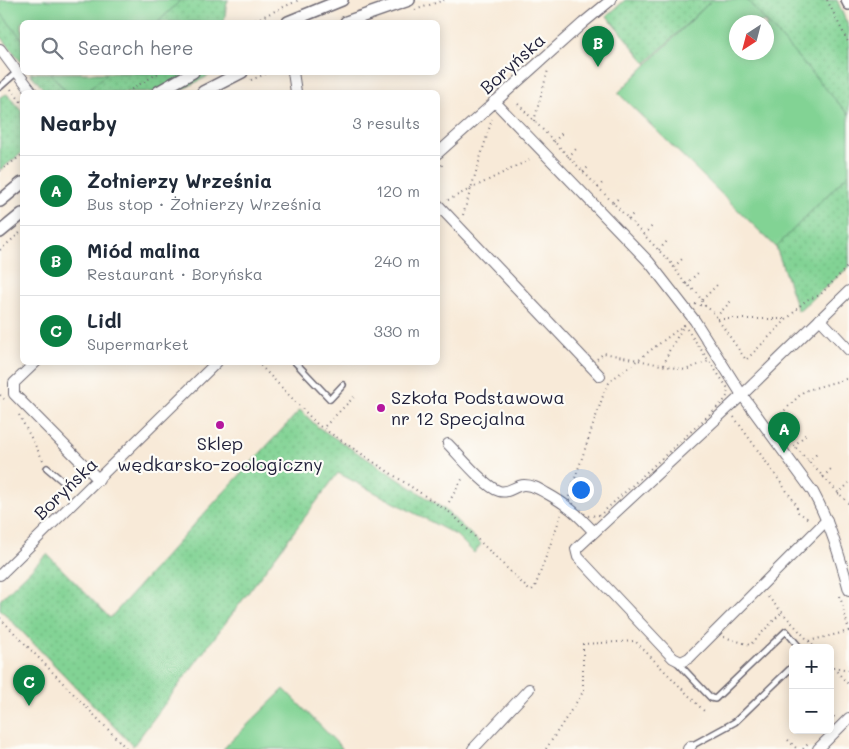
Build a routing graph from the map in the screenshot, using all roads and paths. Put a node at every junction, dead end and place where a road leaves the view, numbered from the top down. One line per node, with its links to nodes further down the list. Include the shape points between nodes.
1 (299, 0): 8 (path)
2 (342, 0): 9 (street)
3 (409, 0): 10 (street)
4 (611, 0): 27 (street, Boryńska)
5 (828, 0): 11 (path)
6 (847, 0): 7 (street)
7 (849, 4)
8 (255, 20)
9 (293, 20)
10 (352, 20)
11 (849, 44)
12 (0, 49): 14 (street)
13 (550, 62): 30 (path)
14 (18, 72): 15 (street); 21 (lane)
15 (20, 75)
16 (20, 75): 22 (street)
17 (155, 75): 23 (path)
18 (188, 75): 24 (street)
19 (236, 75): 25 (street)
20 (293, 75): 26 (street)
21 (0, 87)
22 (31, 90)
23 (130, 90)
24 (162, 90)
25 (207, 90)
26 (296, 90)
27 (494, 101): 34 (street, Boryńska); 69 (street, via 649,262)
28 (518, 104): 30 (path)
29 (493, 118): 44 (path)
30 (534, 121): 32 (path)
31 (562, 132): 32 (path)
32 (554, 142): 36 (path)
33 (576, 148): 36 (path)
34 (440, 151)
35 (20, 156): 39 (path)
36 (568, 157): 40 (path)
37 (529, 160): 44 (path)
38 (589, 166): 40 (path)
39 (0, 171)
40 (583, 172): 43 (path)
41 (604, 181): 43 (path)
42 (20, 184): 46 (street)
43 (598, 188): 47 (path)
44 (470, 189): 48 (path); 52 (path)
45 (620, 197): 47 (path)
46 (0, 201)
47 (613, 203): 51 (path)
48 (441, 204): 84 (street)
49 (635, 212): 51 (path)
50 (20, 216): 54 (street)
51 (628, 219): 56 (path)
52 (461, 221)
53 (653, 226): 56 (path)
54 (0, 232)
55 (20, 233): 58 (path)
56 (644, 235): 59 (path)
57 (668, 240): 59 (path)
58 (0, 250)
59 (659, 250): 62 (path)
60 (684, 257): 62 (path)
61 (849, 265): 72 (path, via 820,295 806,300)
62 (674, 267): 64 (path)
63 (699, 272): 64 (path)
64 (686, 284): 67 (path)
65 (717, 285): 67 (path)
66 (849, 291): 73 (street)
67 (702, 300): 70 (path)
68 (732, 300): 71 (path)
69 (681, 303): 70 (path); 87 (street)
70 (705, 306): 71 (path)
71 (717, 318): 72 (path); 72 (path, via 746,360)
72 (787, 319)
73 (820, 319): 75 (street); 87 (street)
74 (684, 326): 77 (path); 78 (path); 83 (path)
75 (849, 350)
76 (597, 359): 77 (path, via 604,353)
77 (640, 359): 78 (path, via 610,381 605,390 568,499 587,516 600,515 723,402 728,395 727,387); 83 (path)
78 (709, 361): 83 (path, via 685,370)
79 (33, 365): 107 (street, via 14,383 14,394)
80 (214, 365): 107 (street, Boryńska)
81 (260, 365): 113 (path, via 318,425 445,508 529,590 536,587)
82 (297, 365): 86 (lane, via 330,399)
83 (664, 365)
84 (600, 376)
85 (849, 378): 94 (path, via 804,391)
86 (343, 385)
87 (742, 394): 114 (street, via 812,492); 116 (street)
88 (0, 395): 90 (path)
89 (354, 398): 95 (path)
90 (6, 400)
91 (16, 411): 104 (path)
92 (732, 416): 115 (path, via 796,504 798,512)
93 (791, 419): 96 (path)
94 (772, 424)
95 (325, 426)
96 (779, 431)
97 (806, 434): 100 (path)
98 (789, 441): 100 (path)
99 (448, 444): 105 (street)
100 (794, 446): 102 (path)
101 (819, 452): 102 (path)
102 (808, 462): 106 (path)
103 (833, 467): 106 (path)
104 (47, 468): 109 (lane)
105 (472, 468): 111 (path, via 464,475); 116 (street, via 499,492 531,485 572,508)
106 (823, 477): 110 (path)
107 (99, 480): 117 (street, Boryńska)
108 (849, 483): 110 (path)
109 (67, 485)
110 (838, 494): 112 (path)
111 (449, 502)
112 (849, 504)
113 (564, 508)
114 (827, 520): 118 (street); 123 (street)
115 (812, 522)
116 (594, 532): 127 (street, via 576,549 578,557)
117 (0, 575)
118 (849, 590)
119 (768, 597): 120 (path)
120 (782, 612): 123 (path, via 750,645); 124 (path)
121 (0, 619): 138 (path)
122 (849, 631): 124 (path)
123 (713, 634): 127 (street, via 689,658 681,662)
124 (809, 641): 126 (path)
125 (797, 644): 127 (lane, via 786,631 716,699 711,698)
126 (812, 644)
127 (673, 658)
128 (834, 667): 131 (path)
129 (834, 669): 132 (path)
130 (789, 670): 137 (lane, via 735,722)
131 (849, 670)
132 (849, 685)
133 (529, 689): 139 (street)
134 (705, 712): 140 (path, via 635,641 583,644 584,692)
135 (849, 718): 142 (street)
136 (788, 740): 141 (path)
137 (690, 748)
138 (127, 749)
139 (472, 749)
140 (546, 749)
141 (797, 749)
142 (818, 749)

